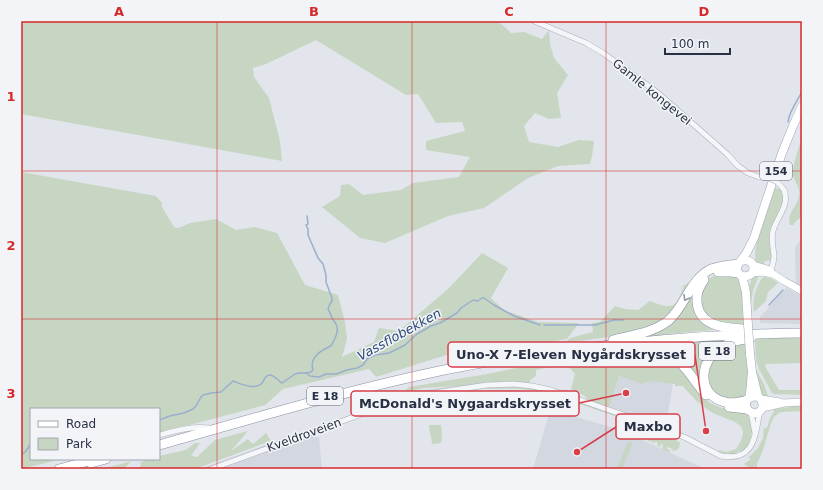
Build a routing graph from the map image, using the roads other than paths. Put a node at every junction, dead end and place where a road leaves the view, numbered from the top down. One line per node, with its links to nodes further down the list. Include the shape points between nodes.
1 (534, 21): 4 (street, Gamle kongevei, bridge, via 603,53 658,94 738,166 748,173 774,180 781,186 786,199 772,238 774,256)
2 (802, 106): 3 (main road, 154, via 785,146)
3 (746, 269): 4 (main road, via 763,267); 6 (highway, E 18, via 716,272 706,277 698,289 697,304 702,316 718,326); 8 (highway, E 18, one-way to 8, via 715,268 704,273 676,313 661,326 651,331); 10 (main road, bridge)
4 (771, 273): 5 (main road)
5 (802, 292)
6 (763, 330): 7 (highway, E 18); 8 (highway, E 18)
7 (802, 332): 9 (highway, E 18); 14 (highway, E 18, via 740,340 723,346 712,355 703,376 709,391 725,402)
8 (597, 343): 16 (highway, E 18, via 514,355 415,374 307,400)
9 (610, 345): 14 (highway, E 18, via 664,350 680,361 712,400 725,406); 20 (highway, E 18, via 450,369 335,396)
10 (752, 372): 11 (main road); 14 (main road)
11 (760, 398): 13 (main road); 14 (main road, via 753,396); 15 (main road, via 763,404)
12 (802, 402): 13 (main road)
13 (784, 403): 15 (main road)
14 (748, 405): 15 (main road, via 756,413); 17 (street)
15 (761, 409): 17 (street, Kveldroveien)
16 (208, 428): 18 (street, via 201,427); 19 (highway, E 18)
17 (756, 435): 25 (street, Kveldroveien, via 751,446 744,452 726,457 669,431 551,390 501,384 405,399)
18 (160, 436)
19 (160, 441)
20 (160, 445)
21 (102, 460): 24 (highway)
22 (83, 461): 23 (highway)
23 (59, 469)
24 (70, 469)
25 (211, 469)

